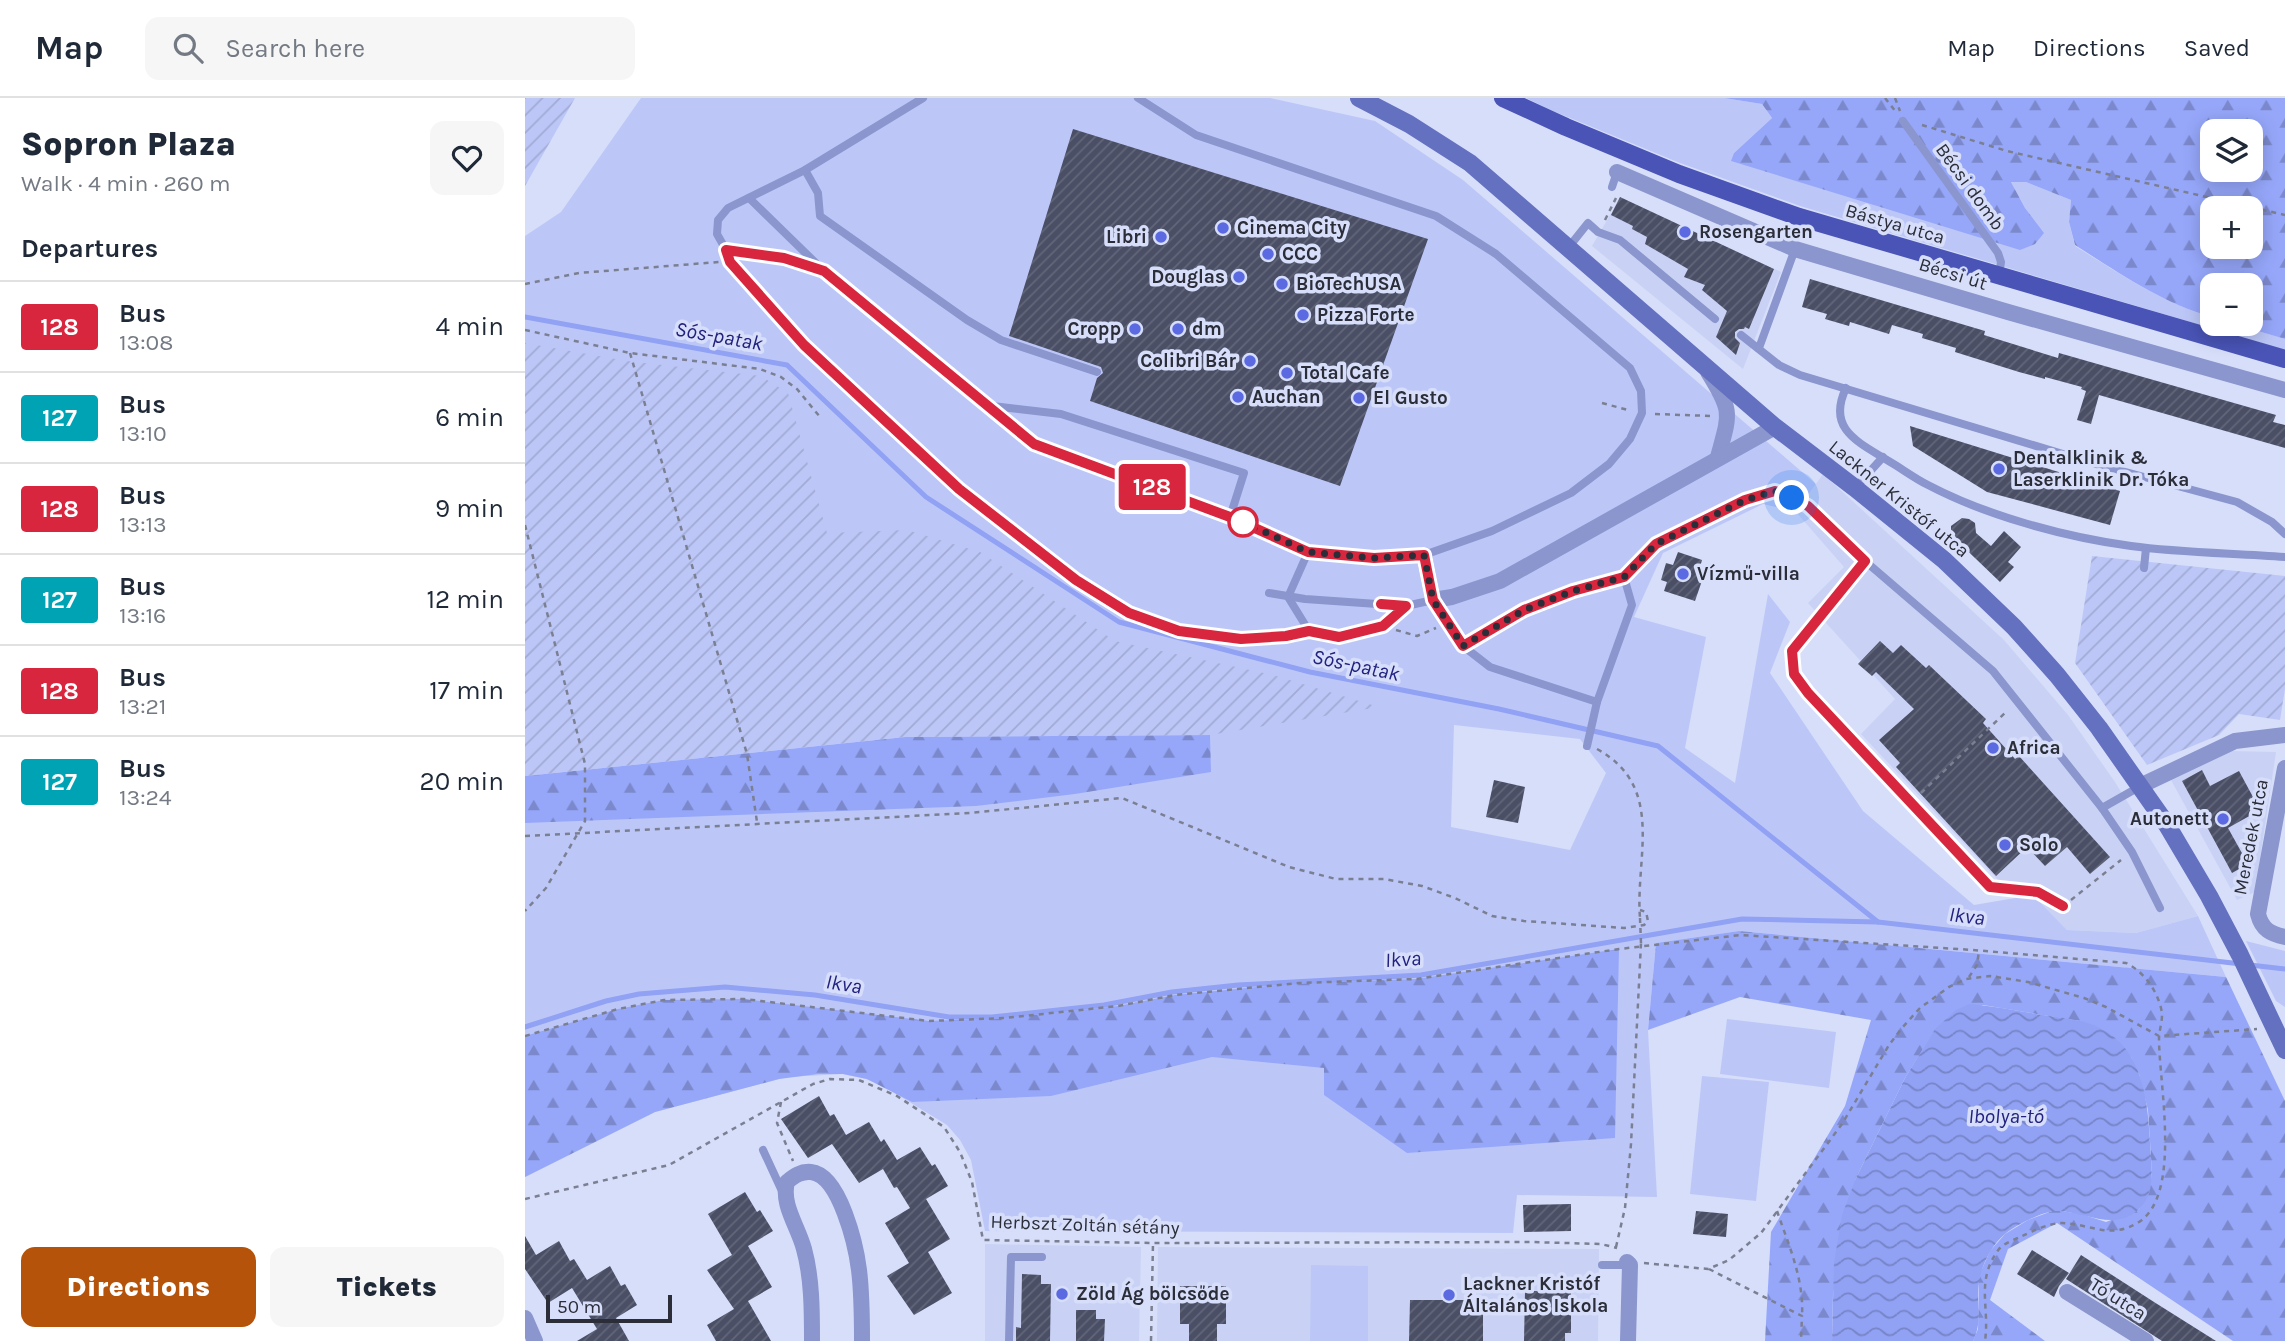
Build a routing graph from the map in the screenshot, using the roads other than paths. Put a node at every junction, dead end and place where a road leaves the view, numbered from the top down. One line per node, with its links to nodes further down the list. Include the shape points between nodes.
1 (923, 98): 6 (lane)
2 (1138, 98): 31 (lane, via 1196,135 1436,216 1496,254 1630,368 1641,391 1641,413 1630,439 1609,464 1571,493 1492,531)
3 (1359, 98): 9 (street, Lackner Kristóf utca, via 1445,145)
4 (1503, 98): 13 (main road, Bástya utca, via 1679,174 1799,217)
5 (1903, 121): 13 (lane, Bécsi domb, via 1998,253)
6 (805, 170): 8 (lane); 19 (lane, via 818,193 820,216 967,320 1001,340)
7 (1616, 184): 10 (street, Bécsi út)
8 (749, 198): 11 (lane, via 728,208 718,220 717,234); 12 (lane)
9 (1568, 248): 14 (lane, via 1588,223 1620,240); 18 (street, Lackner Kristóf utca)
10 (1795, 249): 16 (lane); 21 (street, Bécsi út)
11 (726, 250): 12 (lane, via 784,258); 40 (lane, via 730,262 804,345 959,489 1076,580 1129,613 1179,631 1241,639)
12 (824, 271): 22 (lane)
13 (1999, 276): 17 (main road, Bástya utca)
14 (1715, 318)
15 (1741, 335): 16 (lane)
16 (1759, 348): 20 (lane, via 1790,370)
17 (2285, 359)
18 (1704, 367): 23 (street, Lackner Kristóf utca); 24 (street, via 1729,417)
19 (1097, 372)
20 (1846, 388): 25 (lane, via 1839,403 1843,424 1855,439); 28 (lane, via 2237,502)
21 (2285, 390)
22 (984, 405): 27 (lane, via 1034,444); 27 (lane, via 1061,414 1244,473)
23 (1775, 427): 24 (street); 26 (street, Lackner Kristóf utca)
24 (1718, 457): 38 (street, via 1500,581)
25 (1883, 457): 26 (lane); 29 (lane, via 1927,485 1989,510 2051,529)
26 (1855, 488): 46 (street, Lackner Kristóf utca, via 1944,560 2014,627 2057,675)
27 (1230, 517): 30 (lane)
28 (2285, 534)
29 (2147, 548): 32 (lane); 34 (lane)
30 (1308, 552): 31 (lane, via 1374,558); 37 (lane)
31 (1424, 555): 38 (street)
32 (2285, 557)
33 (1865, 561): 35 (lane, via 1808,506 1775,491 1745,500 1656,544); 47 (lane, via 1993,671); 48 (lane, via 1792,651 1794,674 1990,887 2038,892)
34 (2144, 568)
35 (1624, 577): 41 (lane, via 1524,610); 42 (lane, via 1632,604)
36 (1269, 593): 37 (lane)
37 (1288, 597): 39 (lane); 40 (lane)
38 (1433, 600): 39 (lane); 41 (lane)
39 (1406, 606): 40 (lane, via 1383,626 1339,637)
40 (1309, 631)
41 (1463, 646): 42 (lane, via 1490,667)
42 (1597, 702): 44 (lane)
43 (2285, 735): 46 (street, via 2235,741)
44 (1587, 743)
45 (2285, 768): 50 (street, Meredek utca, via 2258,915 2267,931)
46 (2140, 786): 47 (lane); 51 (street, Lackner Kristóf utca, via 2209,896)
47 (2102, 808): 49 (lane, via 2132,852)
48 (2063, 906)
49 (2160, 908)
50 (2285, 937)
51 (2281, 1037)
52 (763, 1150): 53 (lane)
53 (784, 1195): 60 (street, via 804,1249); 61 (street, via 787,1182 812,1172 824,1177 839,1199 859,1268)
54 (1042, 1257): 62 (lane, via 1011,1257)
55 (1628, 1263): 56 (lane); 63 (street)
56 (1602, 1265)
57 (2067, 1292): 64 (street, Tó utca)
58 (525, 1318): 59 (street)
59 (535, 1341)
60 (812, 1341)
61 (862, 1341)
62 (1009, 1341)
63 (1628, 1341)
64 (2146, 1341)

